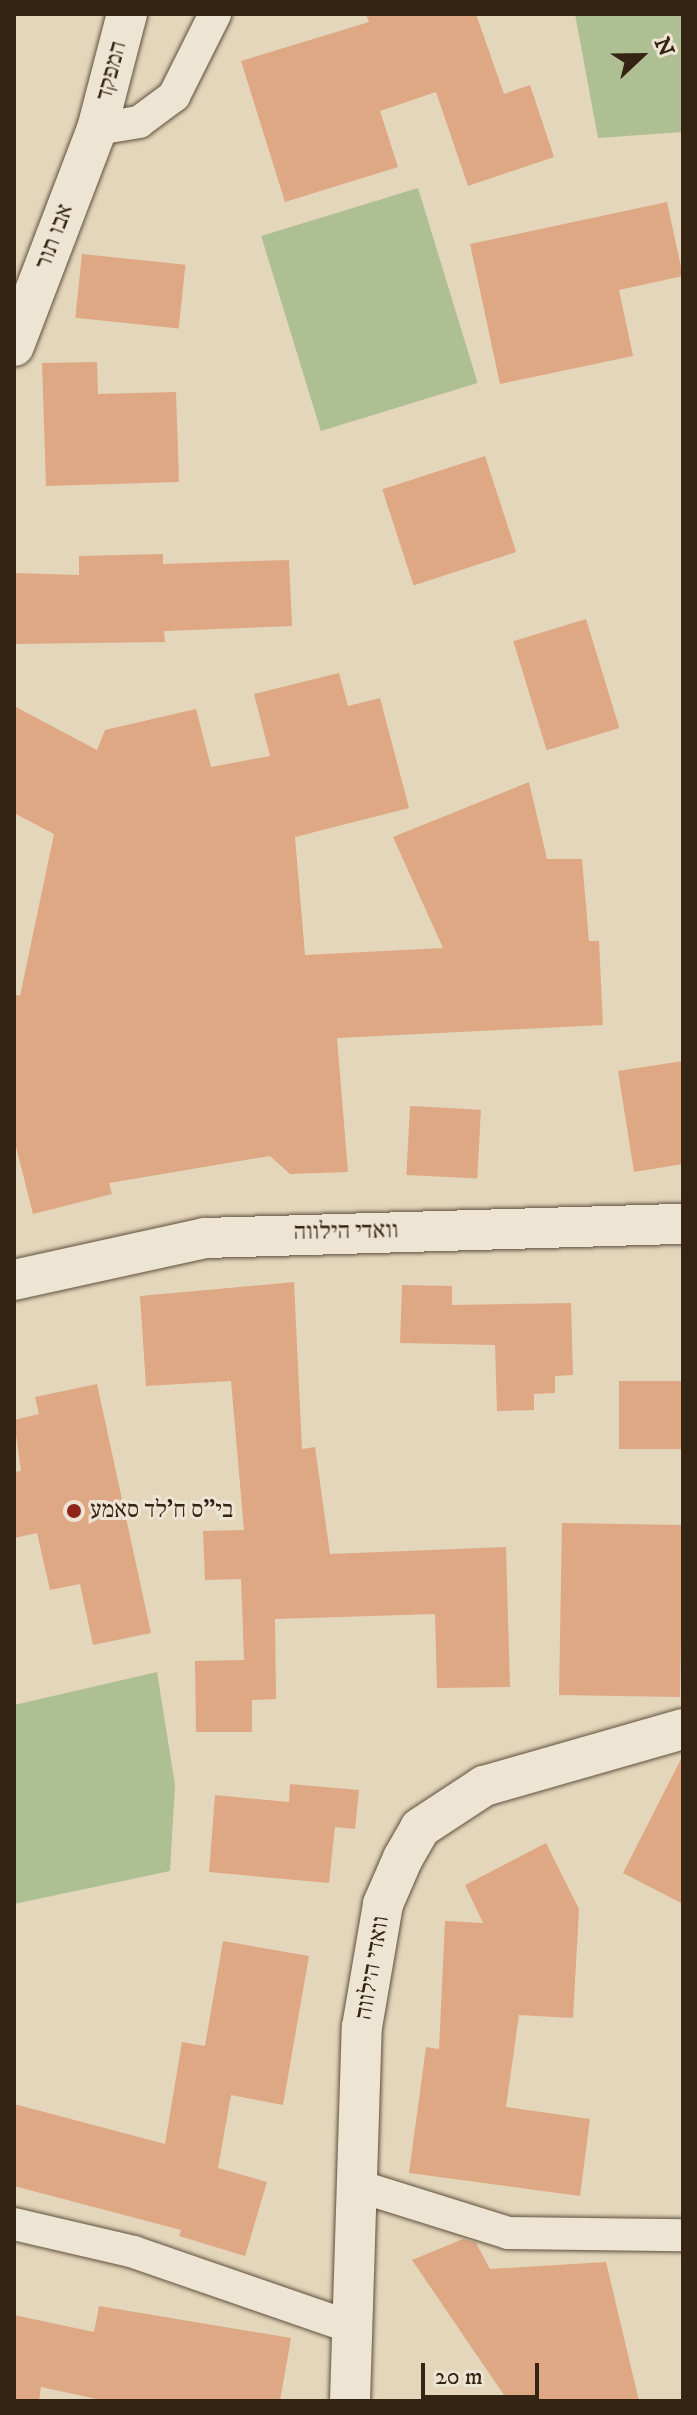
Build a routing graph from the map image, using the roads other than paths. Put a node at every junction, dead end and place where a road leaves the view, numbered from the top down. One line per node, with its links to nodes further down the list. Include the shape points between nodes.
1 (127, 14): 3 (street, המפקד)
2 (215, 14): 3 (street, via 174,96 139,122)
3 (97, 129): 4 (street, אבו תור)
4 (14, 346)
5 (683, 1224): 6 (street, וואדי הילווה, via 205,1238)
6 (14, 1280)
7 (683, 1729): 8 (street, וואדי הילווה, via 523,1770 452,1802 420,1828 383,1904 362,2027)
8 (355, 2185): 10 (street, via 508,2233); 11 (street, וואדי הילווה)
9 (14, 2224): 11 (street, via 134,2252)
10 (683, 2235)
11 (350, 2327): 12 (street, וואדי הילווה)
12 (350, 2401)

